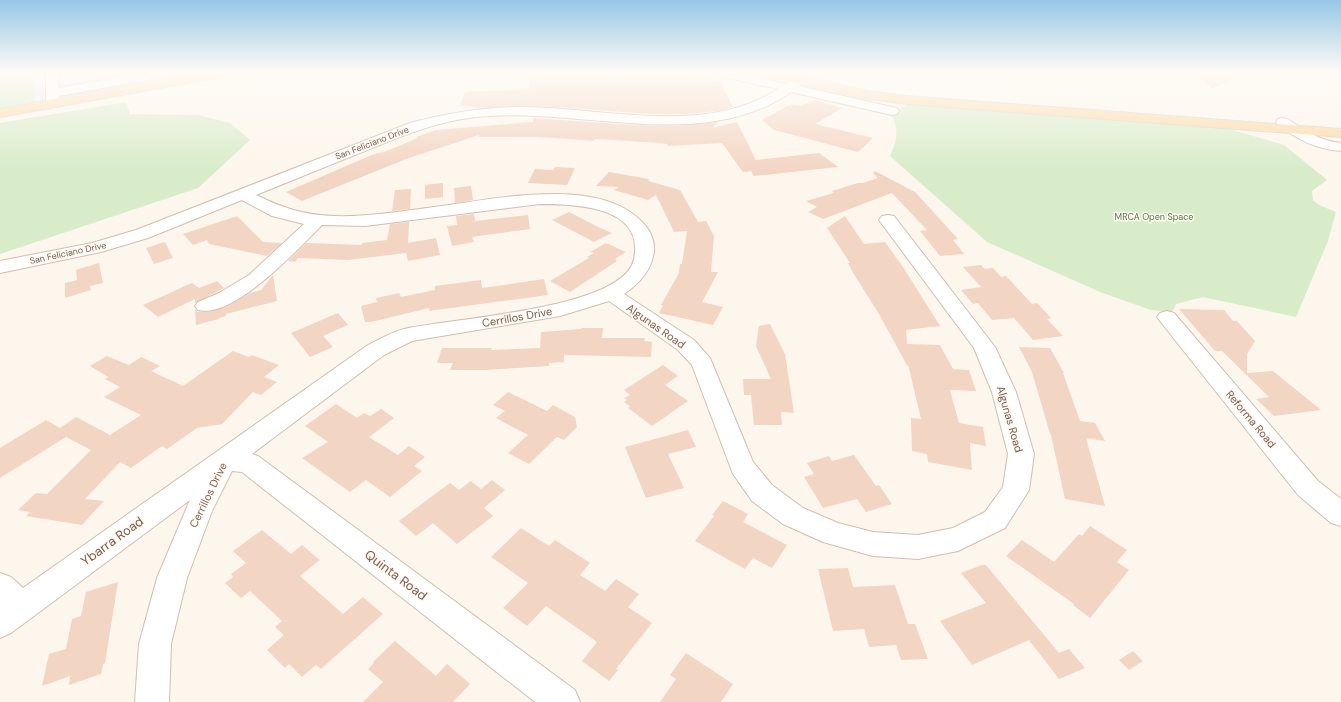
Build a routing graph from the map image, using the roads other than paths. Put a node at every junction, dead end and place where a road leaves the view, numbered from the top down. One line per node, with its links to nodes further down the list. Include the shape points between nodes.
1 (29, 105): 6 (main road)
2 (759, 105): 11 (street, San Feliciano Drive, via 733,113 701,118 663,119 521,111 490,111 462,115 415,126)
3 (872, 105): 5 (street)
4 (972, 105): 8 (main road)
5 (892, 110)
6 (0, 113)
7 (1341, 125): 8 (main road)
8 (1288, 126): 9 (main road); 10 (street, via 1309,141)
9 (1341, 133)
10 (1341, 148)
11 (242, 194): 12 (street, Cerrillos Drive, via 278,212); 14 (street, San Feliciano Drive, via 116,243)
12 (318, 220): 15 (street, Cerrillos Drive, via 365,221 540,199 567,199 591,203 614,210 630,220 645,240 646,254 642,267 628,282); 16 (street, via 256,279)
13 (888, 220): 15 (street, Algunas Road, via 984,347 1004,392 1021,454 1016,490 995,520 958,539 918,547 873,544 833,534 793,516 762,493 742,467 702,363 686,346)
14 (0, 267)
15 (610, 293): 18 (street, Cerrillos Drive, via 560,310 406,336 376,350)
16 (205, 306)
17 (1167, 317): 19 (street, Reforma Road, via 1308,488)
18 (225, 460): 21 (street, Ybarra Road); 22 (street, Cerrillos Drive, via 198,511 172,578 155,644); 23 (street, Quinta Road, via 249,463)
19 (1341, 516)
20 (0, 587): 21 (street)
21 (11, 615)
22 (152, 702)
23 (563, 702)

